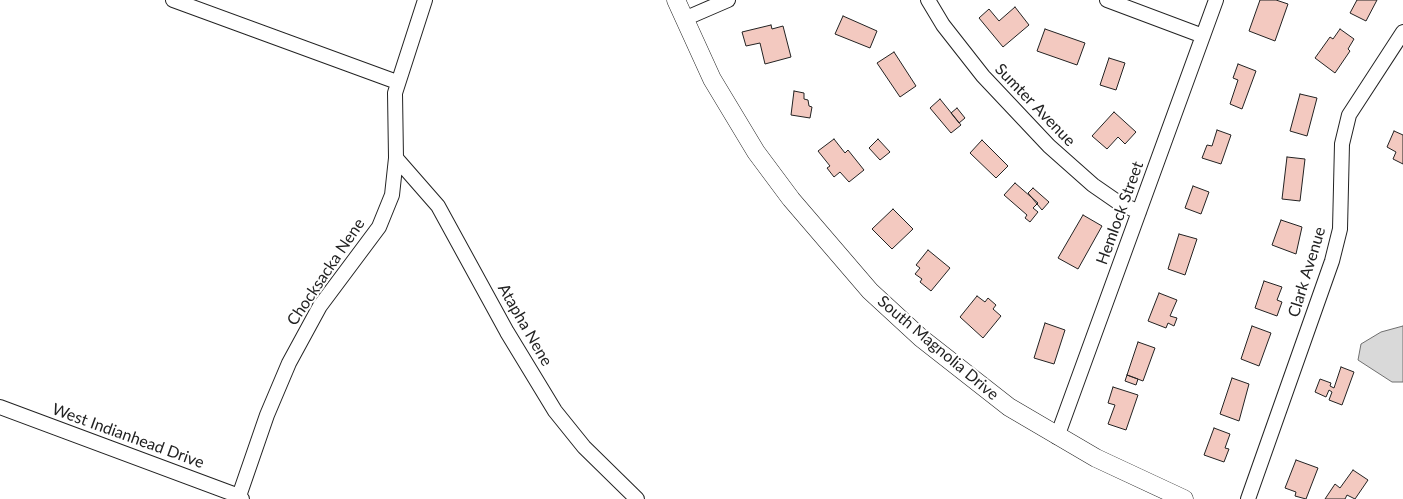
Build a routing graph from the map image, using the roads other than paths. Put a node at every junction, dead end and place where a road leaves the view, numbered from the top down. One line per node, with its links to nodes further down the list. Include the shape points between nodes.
1 (173, 0): 11 (street)
2 (425, 0): 11 (street, Chocksacka Nene)
3 (676, 0): 8 (main road, South Magnolia Drive)
4 (728, 0): 8 (street)
5 (928, 0): 13 (street, Sumter Avenue, via 943,26 983,76 1049,146 1092,185)
6 (1107, 0): 10 (street)
7 (1216, 0): 10 (street, Hemlock Street)
8 (684, 19): 15 (main road, South Magnolia Drive, via 734,118 791,199 834,251 870,291 921,338 1009,407)
9 (1403, 32): 19 (street, Clark Avenue, via 1349,114 1342,144 1340,229 1332,261)
10 (1203, 36): 13 (street, Hemlock Street)
11 (397, 82): 12 (street, Chocksacka Nene, via 394,111)
12 (396, 158): 16 (street, Chocksacka Nene, via 392,195 379,227 320,306 304,333 267,415); 17 (street, Atapha Nene, via 438,206 507,332 555,411)
13 (1139, 212): 15 (street, Hemlock Street)
14 (0, 407): 16 (street, West Indianhead Drive)
15 (1057, 437): 18 (main road, South Magnolia Drive, via 1134,478)
16 (240, 498)
17 (637, 499)
18 (1184, 499)
19 (1248, 499)

